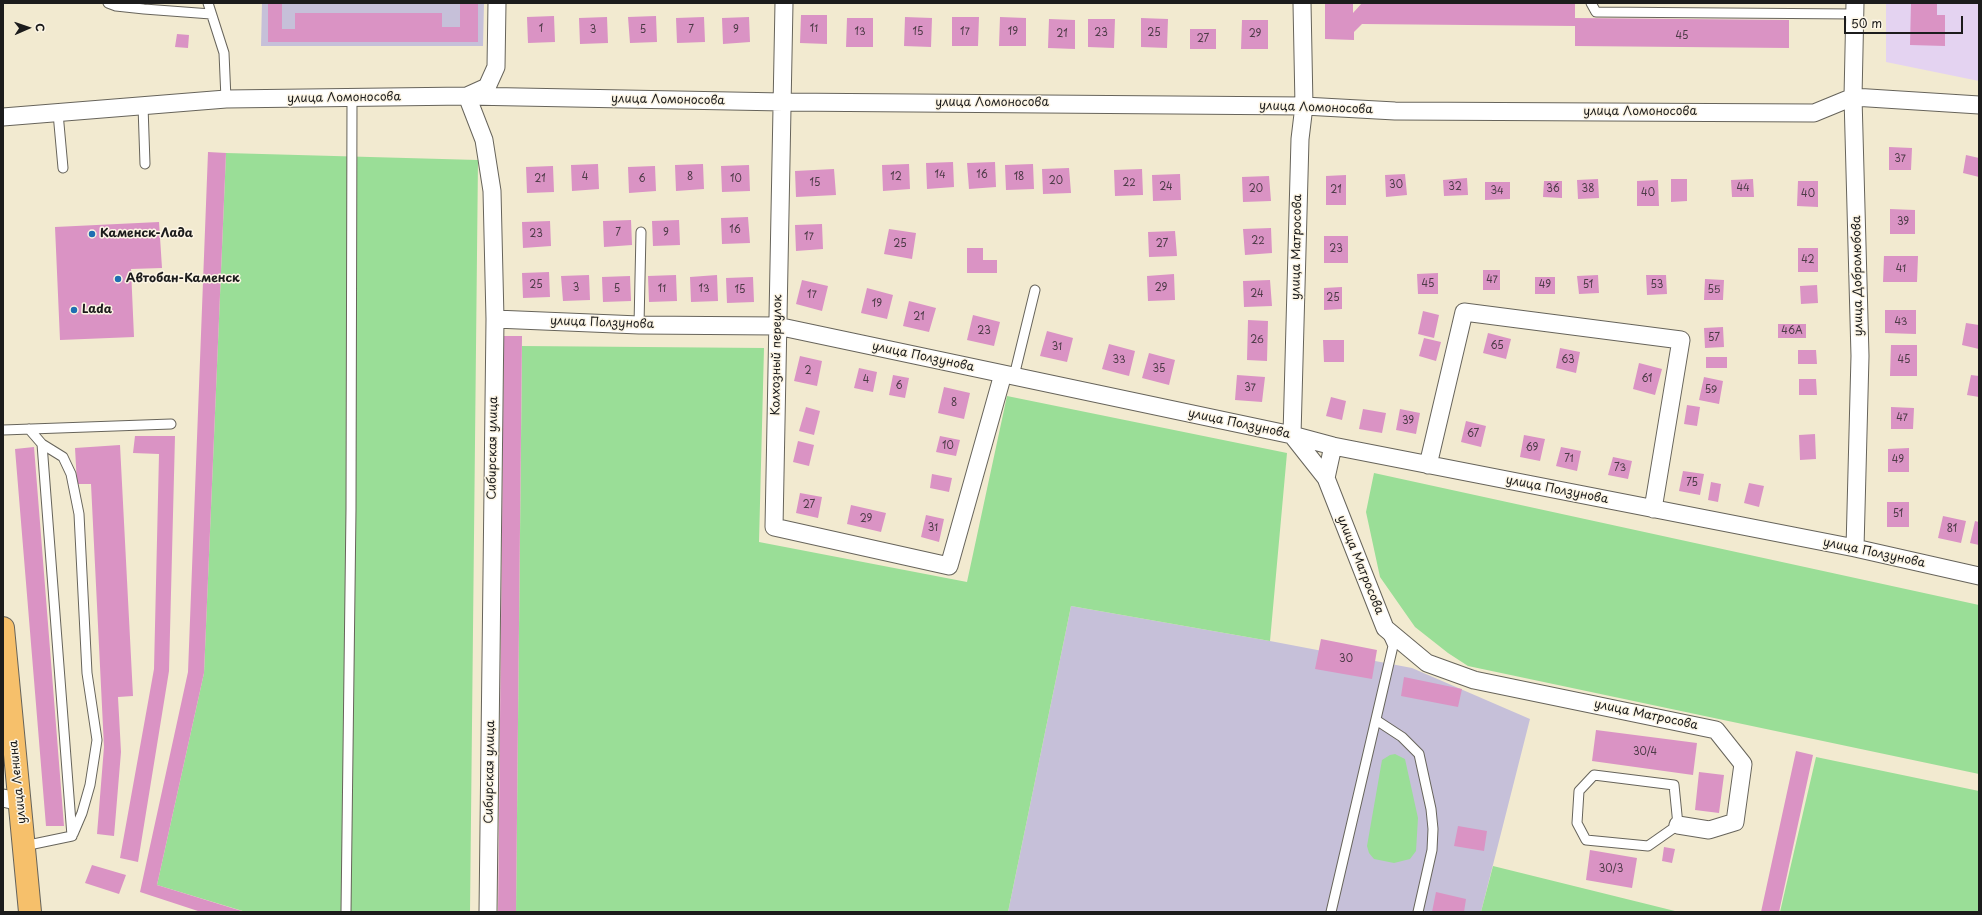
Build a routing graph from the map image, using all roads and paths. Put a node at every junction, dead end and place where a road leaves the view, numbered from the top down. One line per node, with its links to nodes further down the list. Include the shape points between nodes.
1 (108, 3): 10 (lane, via 144,9)
2 (208, 3): 10 (lane)
3 (496, 3): 11 (street, via 496,67 487,86)
4 (784, 3): 15 (street, Колхозный переулок)
5 (1302, 3): 18 (street, улица Матросова)
6 (1591, 3): 9 (lane, via 1596,12)
7 (1796, 3): 9 (lane)
8 (1855, 8): 9 (lane); 12 (street, улица Добролюбова)
9 (1795, 13)
10 (211, 14): 14 (lane, via 224,53)
11 (467, 96): 13 (street, улица Ломоносова); 15 (street, улица Ломоносова); 25 (street, Сибирская улица, via 484,140 492,191)
12 (1853, 97): 16 (street, улица Ломоносова); 18 (street, улица Ломоносова, via 1814,113 1395,111); 38 (street, улица Добролюбова, via 1860,356)
13 (352, 98): 14 (street, улица Ломоносова); 48 (lane, via 351,509)
14 (226, 99): 17 (street, улица Ломоносова)
15 (783, 102): 18 (street, улица Ломоносова); 27 (street, Колхозный переулок)
16 (1979, 105)
17 (143, 106): 19 (street, улица Ломоносова); 21 (lane)
18 (1304, 106): 32 (street, улица Матросова, via 1300,139)
19 (58, 112): 20 (street, улица Ломоносова); 22 (lane)
20 (3, 117)
21 (146, 164)
22 (63, 168)
23 (641, 232): 26 (lane)
24 (1035, 290): 28 (lane)
25 (495, 320): 26 (street, улица Ползунова); 49 (street, Сибирская улица)
26 (639, 325): 27 (street, улица Ползунова)
27 (777, 326): 28 (street, улица Ползунова); 28 (street, Колхозный переулок, via 774,527 949,566)
28 (1008, 375): 32 (street, улица Ползунова)
29 (171, 424): 30 (lane)
30 (29, 429): 31 (lane); 33 (lane)
31 (3, 430)
32 (1292, 435): 34 (street, улица Ползунова); 36 (street, улица Матросова)
33 (42, 444): 45 (lane); 45 (lane, via 63,457 71,474 79,514 87,673 96,740 88,792)
34 (1333, 446): 35 (street, улица Ползунова); 36 (street)
35 (1428, 465): 37 (street, улица Ползунова); 37 (street, via 1464,312 1681,340)
36 (1326, 478): 41 (street, улица Матросова)
37 (1652, 509): 38 (street, улица Ползунова)
38 (1855, 548): 39 (street, улица Ползунова)
39 (1979, 576)
40 (3, 628): 43 (main road, улица Ленина)
41 (1385, 628): 42 (lane, via 1392,646); 44 (street, улица Матросова, via 1427,663 1474,680 1716,730 1743,764 1735,822 1709,830)
42 (1376, 720): 50 (lane); 51 (lane, via 1402,737 1419,754 1433,829 1432,850)
43 (12, 800): 46 (main road, улица Ленина)
44 (1678, 825): 44 (lane, via 1674,785 1594,775 1579,791 1577,823 1586,840 1648,846)
45 (72, 836): 46 (lane)
46 (24, 846): 47 (main road, улица Ленина)
47 (30, 912)
48 (346, 912)
49 (488, 912)
50 (1331, 912)
51 (1418, 912)

